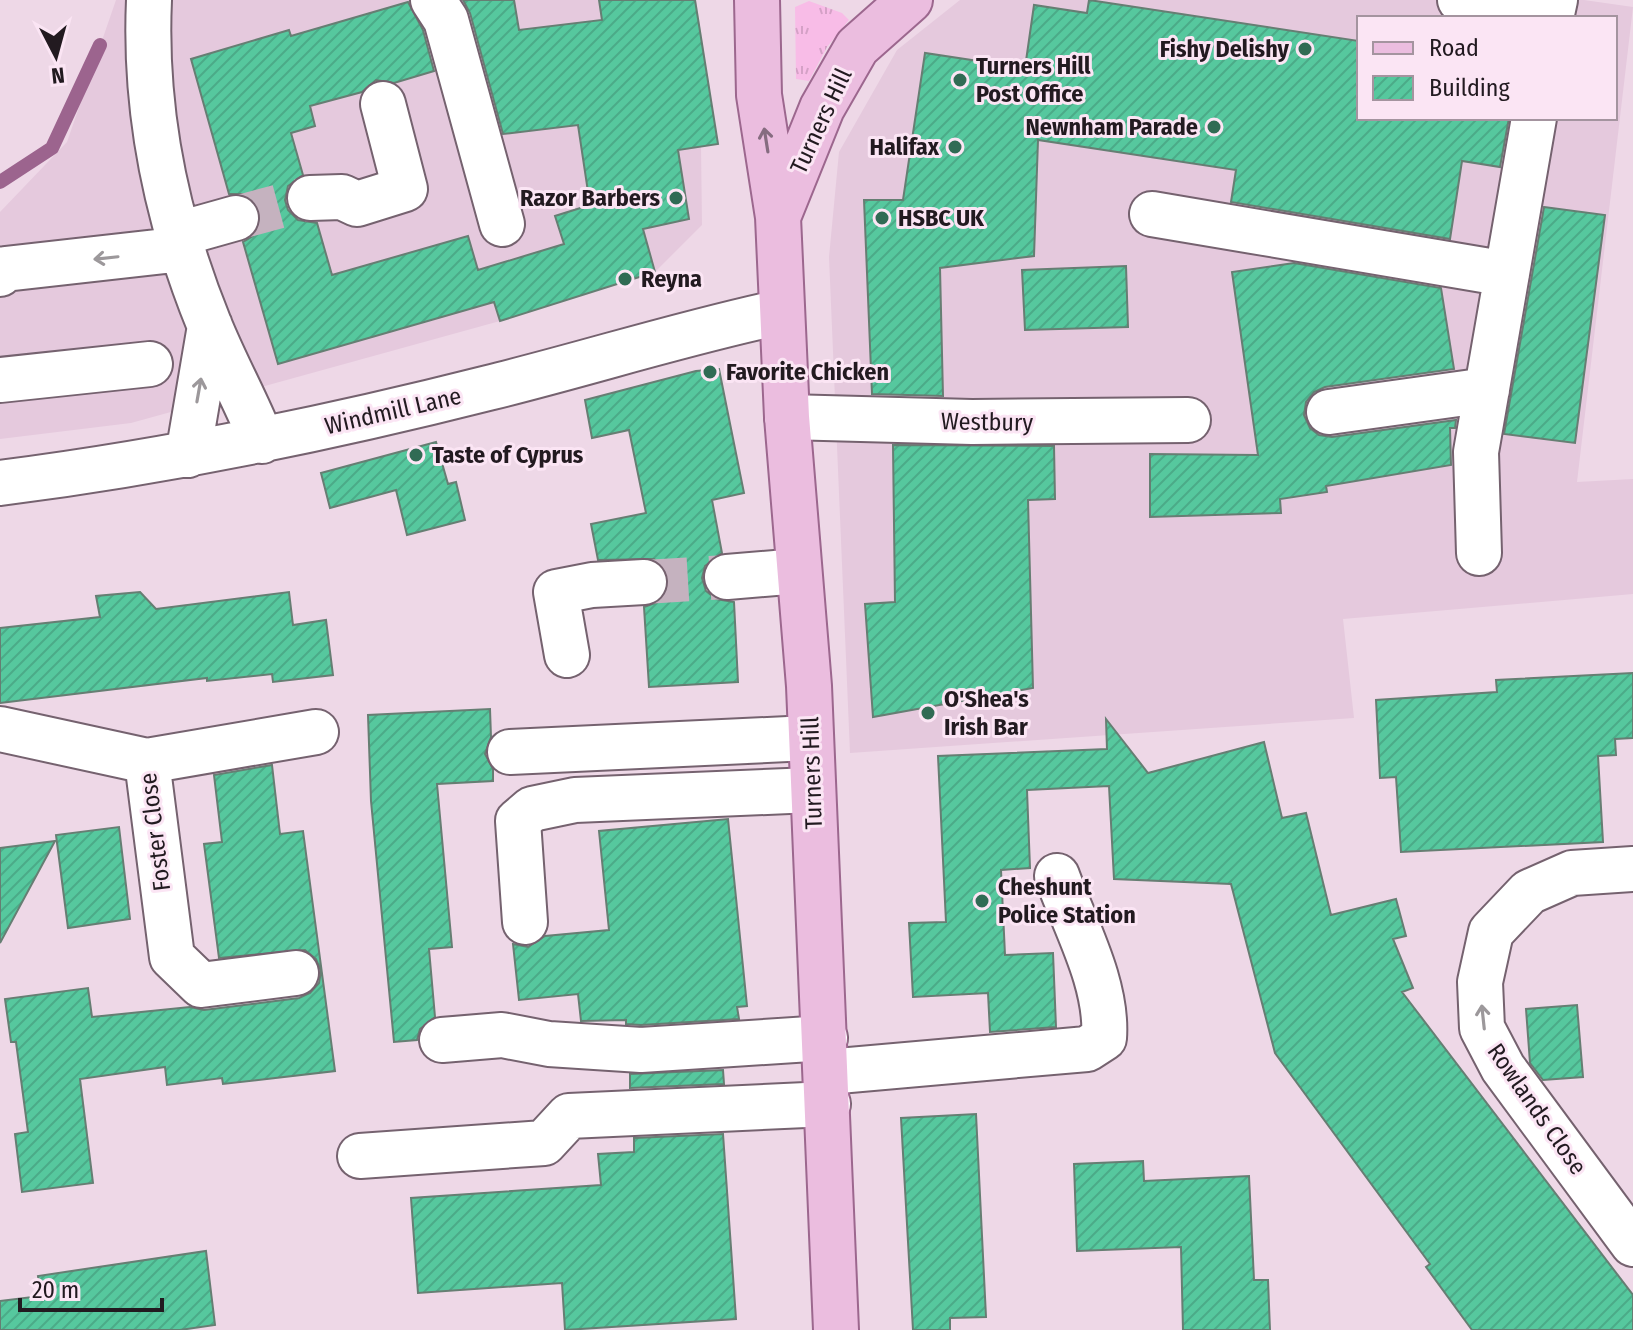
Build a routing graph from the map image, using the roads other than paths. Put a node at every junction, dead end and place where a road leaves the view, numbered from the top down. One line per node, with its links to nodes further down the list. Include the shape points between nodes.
1 (149, 0): 14 (street, via 149,92)
2 (433, 0): 13 (street, via 446,20)
3 (757, 0): 11 (main road, Turners Hill, one-way to 3, via 759,95)
4 (910, 0): 11 (main road, Turners Hill, via 857,47 822,108)
5 (1460, 0): 6 (street)
6 (1553, 11)
7 (383, 104): 9 (street, via 405,189 357,204 342,197)
8 (1534, 120): 16 (street)
9 (310, 198)
10 (1152, 214): 16 (street)
11 (778, 217): 17 (main road, Turners Hill)
12 (236, 218): 14 (street)
13 (502, 224)
14 (181, 242): 15 (street, one-way to 15, via 5,269); 18 (street)
15 (0, 274)
16 (1507, 274): 21 (street)
17 (781, 312): 23 (main road, Turners Hill); 25 (street, Windmill Lane)
18 (210, 326): 25 (street); 26 (street, one-way to 18)
19 (150, 364): 20 (street)
20 (0, 380)
21 (1487, 390): 22 (street); 28 (street, via 1476,452)
22 (1329, 412)
23 (787, 417): 24 (street, Westbury, via 1032,423); 29 (main road, Turners Hill)
24 (1188, 420)
25 (262, 441): 26 (street, Windmill Lane)
26 (188, 455): 27 (street, Windmill Lane)
27 (0, 483)
28 (1479, 553)
29 (799, 571): 30 (street); 35 (main road, Turners Hill)
30 (727, 577)
31 (644, 582): 32 (street, via 556,592)
32 (567, 655)
33 (0, 729): 37 (street, Foster Close)
34 (316, 732): 37 (street)
35 (809, 738): 36 (street); 38 (main road, Turners Hill)
36 (510, 752)
37 (147, 761): 42 (street, Foster Close, via 172,957 201,985)
38 (812, 790): 41 (street, via 575,800 532,809 518,821); 44 (main road, Turners Hill)
39 (1633, 869): 46 (street, Rowlands Close, one-way to 39, via 1503,1068 1482,1028 1480,982 1491,932 1529,892 1572,873)
40 (1057, 876): 44 (street, via 1099,989 1106,1018 1104,1038 1087,1049)
41 (525, 922)
42 (296, 973)
43 (442, 1040): 44 (street, via 502,1035)
44 (827, 1071): 45 (street, via 569,1116 544,1143); 47 (main road, Turners Hill)
45 (360, 1156)
46 (1633, 1244)
47 (836, 1330)

